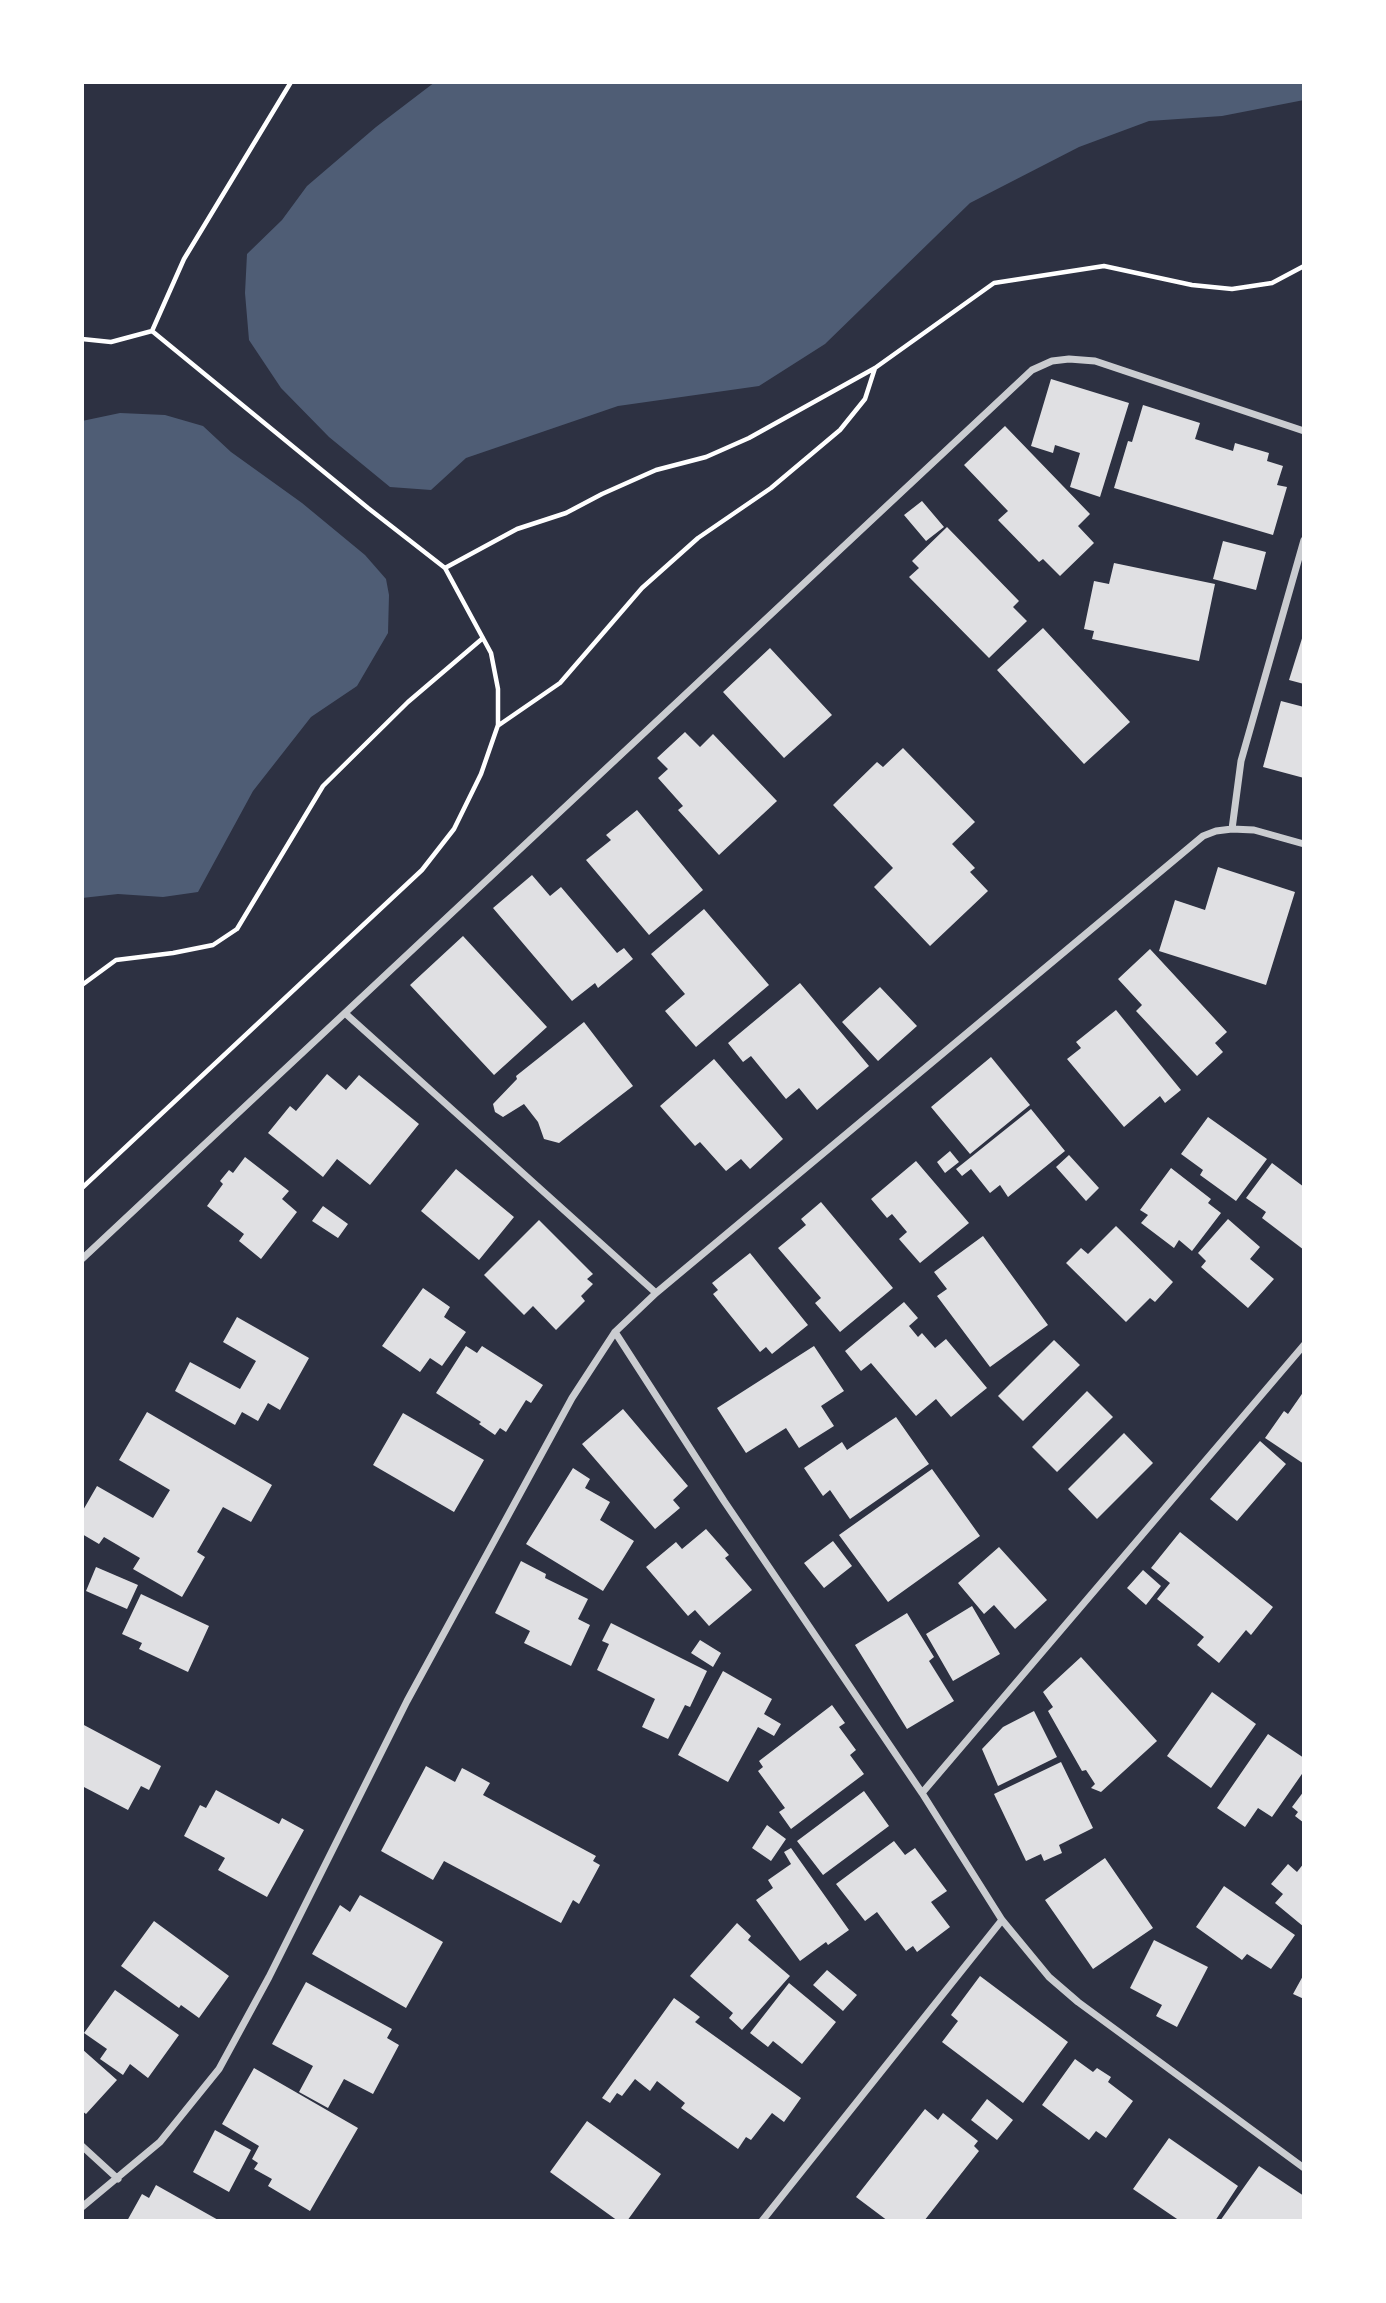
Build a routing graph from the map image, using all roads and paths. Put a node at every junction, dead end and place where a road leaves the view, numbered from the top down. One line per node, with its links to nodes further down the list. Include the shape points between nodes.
1 (291, 82): 3 (path, via 184,259)
2 (1304, 266): 5 (path, via 1272,283 1232,289 1104,266 994,283)
3 (152, 331): 4 (path, via 111,342); 8 (path)
4 (82, 339)
5 (875, 368): 8 (path, via 738,443 656,470 566,513 517,529); 10 (path, via 865,399 839,430 771,488 698,538 642,588 560,683)
6 (1304, 431): 14 (street, via 1095,361 1052,361 1032,370)
7 (1304, 540): 11 (street, via 1241,761)
8 (444, 568): 9 (path)
9 (484, 638): 10 (path, via 498,689); 13 (path, via 408,702 323,786 237,929 213,945 116,960)
10 (498, 725): 15 (path, via 454,829 422,870)
11 (1231, 829): 12 (street, via 1254,830); 17 (street, via 1203,836)
12 (1304, 844)
13 (82, 985)
14 (346, 1014): 16 (street); 17 (street)
15 (82, 1188)
16 (82, 1259)
17 (656, 1293): 18 (street)
18 (615, 1332): 20 (street); 24 (street, via 572,1398 407,1701 219,2069 159,2142)
19 (1304, 1345): 20 (street)
20 (922, 1793): 21 (street)
21 (1002, 1920): 23 (street, via 1049,1977 1078,2002); 26 (street)
22 (82, 2146): 24 (street)
23 (1304, 2168)
24 (118, 2179): 25 (street)
25 (82, 2207)
26 (762, 2221)

